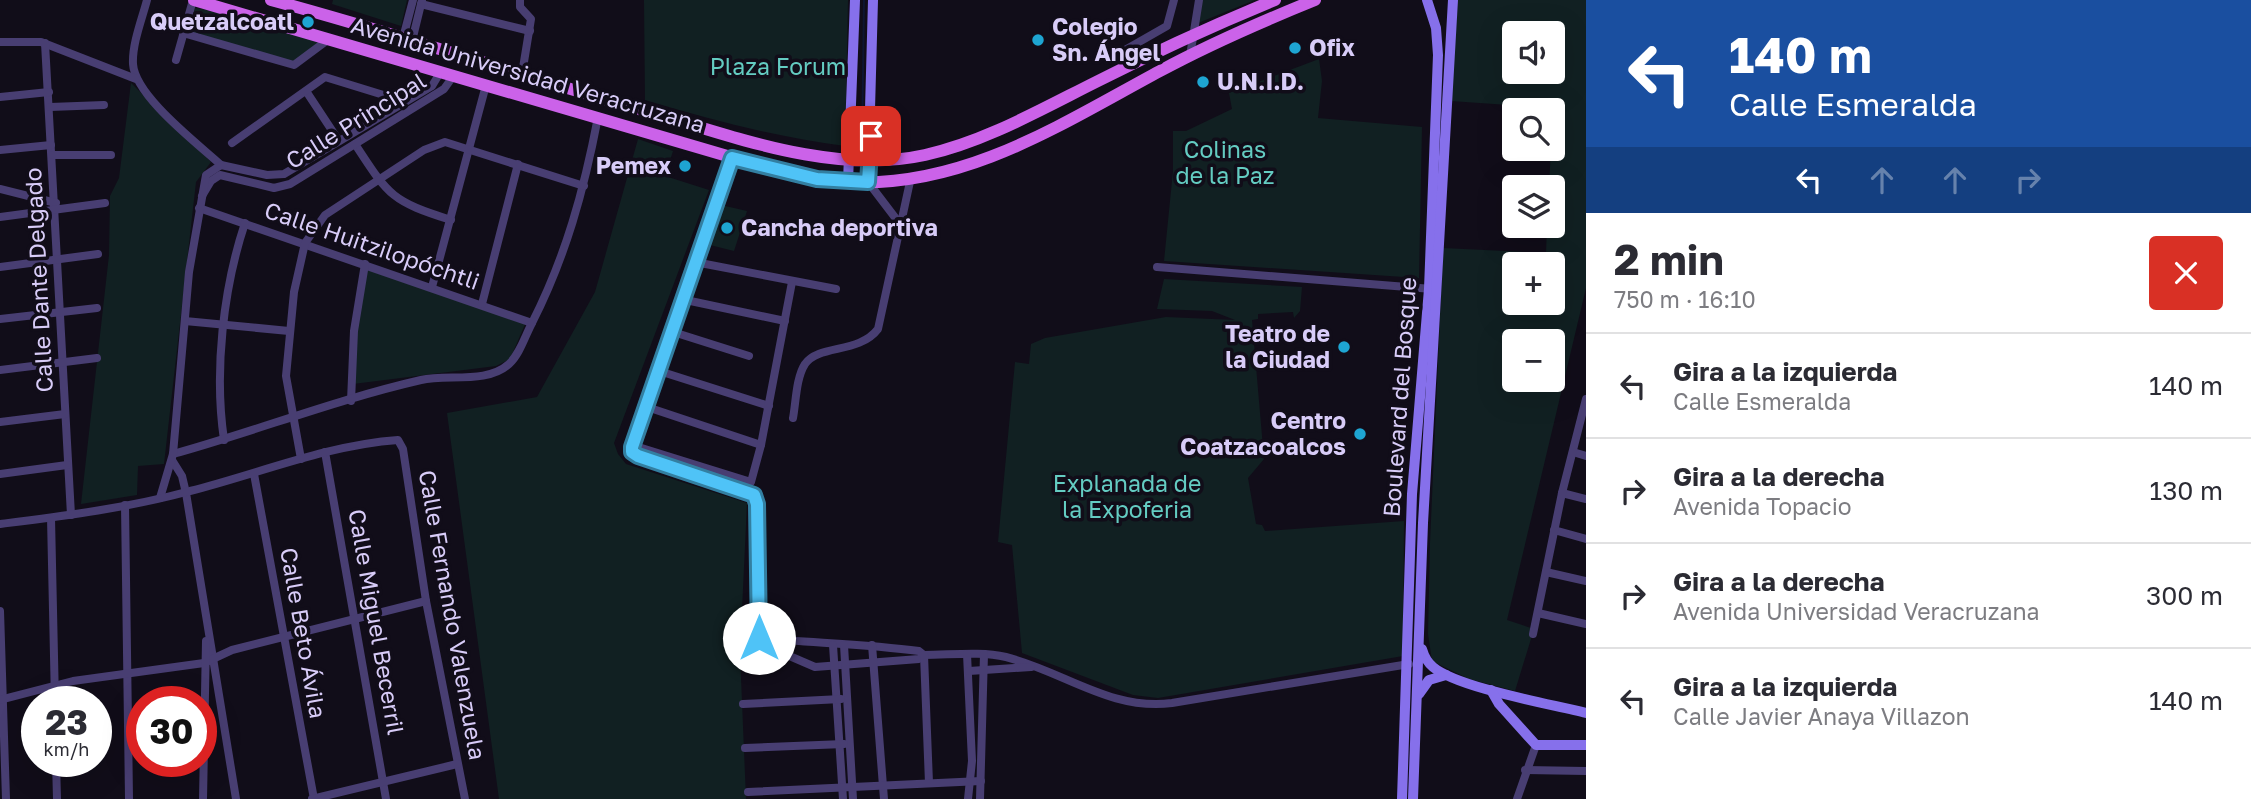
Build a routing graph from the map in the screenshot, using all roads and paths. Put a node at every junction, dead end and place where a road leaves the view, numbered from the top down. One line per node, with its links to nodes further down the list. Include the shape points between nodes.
1 (147, 0): 31 (street, via 133,57)
2 (193, 0): 15 (main road, Avenida Universidad Veracruzana); 18 (street)
3 (271, 0): 21 (main road, Avenida Universidad Veracruzana)
4 (520, 0): 17 (street, via 522,10 530,16)
5 (855, 0): 49 (main road)
6 (873, 0): 50 (main road)
7 (1174, 0): 26 (street, via 1167,26)
8 (1275, 0): 19 (main road, Avenida Universidad Veracruzana)
9 (1296, 0): 16 (main road)
10 (1315, 0): 16 (main road, Avenida Universidad Veracruzana)
11 (419, 1): 17 (street); 21 (street)
12 (1197, 1): 19 (street)
13 (1429, 3): 14 (main road, via 1442,16); 76 (main road, Boulevard del Bosque, via 1438,55)
14 (1453, 3): 76 (main road, Boulevard del Bosque)
15 (226, 5): 20 (main road, Avenida Universidad Veracruzana)
16 (1280, 15): 25 (main road, Avenida Universidad Veracruzana)
17 (530, 31): 30 (street)
18 (183, 33): 20 (street, via 294,65); 27 (street)
19 (1193, 33): 25 (street); 50 (main road, Avenida Universidad Veracruzana, via 1045,108 944,150)
20 (329, 39): 28 (main road, Avenida Universidad Veracruzana)
21 (407, 40): 24 (main road, Avenida Universidad Veracruzana)
22 (0, 42): 23 (street)
23 (45, 43): 31 (street); 34 (street, Calle Dante Delgado)
24 (437, 50): 28 (main road, via 434,60); 29 (main road); 30 (main road, Avenida Universidad Veracruzana)
25 (1189, 56): 53 (main road, Avenida Universidad Veracruzana, via 1009,151)
26 (1111, 58)
27 (176, 60)
28 (422, 65): 29 (main road, Avenida Universidad Veracruzana)
29 (447, 70): 30 (main road, via 463,62); 32 (main road, Avenida Universidad Veracruzana); 36 (street, Calle Principal, via 432,86); 42 (street, Calle Principal, via 444,89)
30 (522, 74): 49 (main road, Avenida Universidad Veracruzana, via 753,141)
31 (136, 79): 52 (street)
32 (486, 85): 39 (main road, Avenida Universidad Veracruzana); 44 (street)
33 (306, 91): 36 (street, via 325,77); 40 (street); 41 (street)
34 (49, 92): 35 (street); 38 (street, Calle Dante Delgado)
35 (0, 97)
36 (403, 101): 40 (street, Calle Principal)
37 (104, 105): 38 (street)
38 (50, 107): 43 (street, Calle Dante Delgado)
39 (598, 117): 48 (main road, Avenida Universidad Veracruzana); 57 (street)
40 (339, 141): 52 (street, Calle Principal, via 284,174)
41 (232, 143)
42 (355, 144): 54 (street); 60 (street, Calle Principal, via 283,187 220,175 211,181)
43 (51, 145): 45 (street); 46 (street, Calle Dante Delgado)
44 (469, 148): 51 (street); 54 (street, via 437,144); 63 (street)
45 (0, 150)
46 (53, 155): 47 (street); 61 (street, Calle Dante Delgado)
47 (111, 155)
48 (732, 158): 55 (main road, Avenida Universidad Veracruzana); 69 (street)
49 (848, 160): 50 (main road, Avenida Universidad Veracruzana); 55 (main road)
50 (871, 160): 56 (main road)
51 (518, 164): 57 (street); 78 (street)
52 (221, 165): 60 (street, via 206,175)
53 (911, 177): 56 (main road, Avenida Universidad Veracruzana); 65 (street)
54 (378, 179): 63 (street, via 398,201); 66 (street, via 325,215)
55 (848, 182): 56 (main road, Avenida Universidad Veracruzana)
56 (868, 182): 65 (street)
57 (584, 186): 84 (street, via 561,261)
58 (0, 189): 61 (street)
59 (105, 203): 61 (street)
60 (200, 203): 64 (street, Calle Huitzilopóchtli); 82 (street)
61 (56, 206): 62 (street); 68 (street, Calle Dante Delgado)
62 (0, 216)
63 (451, 220): 74 (street)
64 (245, 223): 66 (street, Calle Huitzilopóchtli); 85 (street, via 233,262)
65 (900, 224): 99 (street, via 878,329 863,342 809,360)
66 (305, 243): 70 (street, Calle Huitzilopóchtli); 86 (street)
67 (99, 254): 68 (street)
68 (56, 260): 71 (street); 80 (street, Calle Dante Delgado)
69 (695, 262): 73 (street); 77 (street)
70 (365, 264): 74 (street, Calle Huitzilopóchtli); 94 (street, via 354,331)
71 (0, 267)
72 (1157, 267): 76 (street)
73 (793, 282): 75 (street); 83 (street)
74 (432, 287): 78 (street, Calle Huitzilopóchtli)
75 (836, 289)
76 (1434, 289): 123 (main road, Boulevard del Bosque, via 1414,468)
77 (681, 299): 83 (street); 87 (street)
78 (482, 304): 84 (street, Calle Huitzilopóchtli)
79 (97, 308): 80 (street)
80 (59, 312): 81 (street); 90 (street, Calle Dante Delgado)
81 (0, 319)
82 (185, 321): 85 (street); 108 (street)
83 (785, 321): 96 (street)
84 (532, 323): 94 (street, via 511,362 497,371 429,378)
85 (225, 325): 86 (street); 102 (street, via 219,380)
86 (289, 331): 100 (street, via 286,376)
87 (670, 331): 88 (street); 92 (street)
88 (749, 356)
89 (97, 358): 90 (street)
90 (61, 362): 91 (street); 98 (street, Calle Dante Delgado)
91 (0, 370)
92 (656, 370): 95 (street); 96 (street)
93 (1586, 399): 97 (street)
94 (351, 401): 100 (street)
95 (644, 406): 103 (street); 104 (street)
96 (769, 407): 103 (street)
97 (1585, 411): 106 (street)
98 (65, 414): 101 (street); 110 (street, Calle Dante Delgado)
99 (793, 418)
100 (291, 420): 102 (street); 109 (street)
101 (0, 422)
102 (224, 440): 108 (street)
103 (761, 445): 104 (street, via 748,482)
104 (632, 448): 134 (street, via 751,493 757,504)
105 (326, 452): 109 (street); 126 (street, Calle Fernando Valenzuela, via 398,440); 129 (street, Calle Miguel Becerril)
106 (1573, 452): 107 (street); 114 (street)
107 (1586, 456)
108 (172, 457): 113 (street); 115 (street)
109 (301, 459): 112 (street)
110 (67, 465): 111 (street); 118 (street, Calle Dante Delgado)
111 (0, 474)
112 (254, 474): 113 (street); 133 (street, Calle Beto Ávila)
113 (186, 493): 115 (street); 143 (street, via 208,628)
114 (1562, 494): 116 (street); 121 (street)
115 (160, 498): 117 (street)
116 (1586, 499)
117 (125, 505): 118 (street); 150 (street)
118 (71, 515): 119 (street)
119 (51, 518): 120 (street); 153 (street)
120 (0, 524)
121 (1554, 530): 122 (street); 124 (street)
122 (1586, 539)
123 (1417, 540): 138 (main road, Boulevard del Bosque); 144 (main road, Boulevard del Bosque)
124 (1546, 572): 125 (street); 128 (street)
125 (1586, 581)
126 (426, 601): 129 (street); 168 (street, Calle Fernando Valenzuela)
127 (0, 611): 131 (street)
128 (1538, 612): 130 (street); 132 (street)
129 (355, 618): 133 (street); 174 (street, Calle Miguel Becerril)
130 (1586, 624)
131 (0, 627): 152 (street)
132 (1533, 634)
133 (284, 637): 143 (street, via 232,650); 184 (street, Calle Beto Ávila)
134 (759, 638): 135 (street); 146 (street, via 764,645 805,664)
135 (833, 645): 136 (street); 146 (street)
136 (844, 645): 137 (street); 145 (street)
137 (872, 645): 141 (street); 142 (street)
138 (1420, 646): 151 (main road, via 1429,664); 155 (main road, Boulevard del Bosque)
139 (967, 654): 140 (street); 141 (street); 148 (street)
140 (984, 654): 147 (street); 149 (street)
141 (924, 655): 142 (street); 175 (street)
142 (873, 661): 145 (street); 176 (street)
143 (208, 662): 150 (street); 182 (street); 183 (street)
144 (1409, 664): 147 (street, via 1161,705 1111,699); 192 (main road, Boulevard del Bosque)
145 (846, 665): 146 (street); 159 (street)
146 (835, 667): 158 (street)
147 (1031, 667): 149 (street)
148 (968, 671): 149 (street); 172 (street)
149 (984, 671): 173 (street)
150 (128, 673): 153 (street); 181 (street)
151 (1446, 675): 154 (main road); 155 (main road, via 1429,680)
152 (2, 676): 157 (street)
153 (54, 685): 157 (street)
154 (1491, 690): 156 (main road); 161 (main road)
155 (1419, 694): 193 (main road, Boulevard del Bosque)
156 (1513, 695): 161 (main road, via 1504,699); 162 (main road)
157 (2, 699): 179 (street)
158 (837, 699): 159 (street); 160 (street); 163 (street)
159 (847, 699): 164 (street)
160 (743, 704)
161 (1504, 709): 165 (main road)
162 (1586, 713)
163 (840, 744): 164 (street); 167 (street); 177 (street)
164 (850, 744): 177 (street)
165 (1536, 745): 166 (main road); 169 (street)
166 (1586, 745)
167 (745, 748)
168 (457, 764): 174 (street); 186 (street, Calle Fernando Valenzuela)
169 (1525, 769): 170 (street); 194 (street)
170 (1586, 771)
171 (56, 777): 180 (street)
172 (969, 781): 173 (street); 175 (street); 190 (street)
173 (981, 781): 191 (street)
174 (384, 782): 184 (street); 185 (street, Calle Miguel Becerril)
175 (929, 783): 176 (street)
176 (883, 786): 177 (street); 189 (street)
177 (847, 788): 178 (street); 187 (street); 188 (street)
178 (748, 792)
179 (6, 799)
180 (57, 799)
181 (129, 799)
182 (203, 799)
183 (236, 799)
184 (313, 799)
185 (386, 799)
186 (465, 799)
187 (843, 799)
188 (853, 799)
189 (884, 799)
190 (968, 799)
191 (980, 799)
192 (1402, 799)
193 (1413, 799)
194 (1517, 799)

